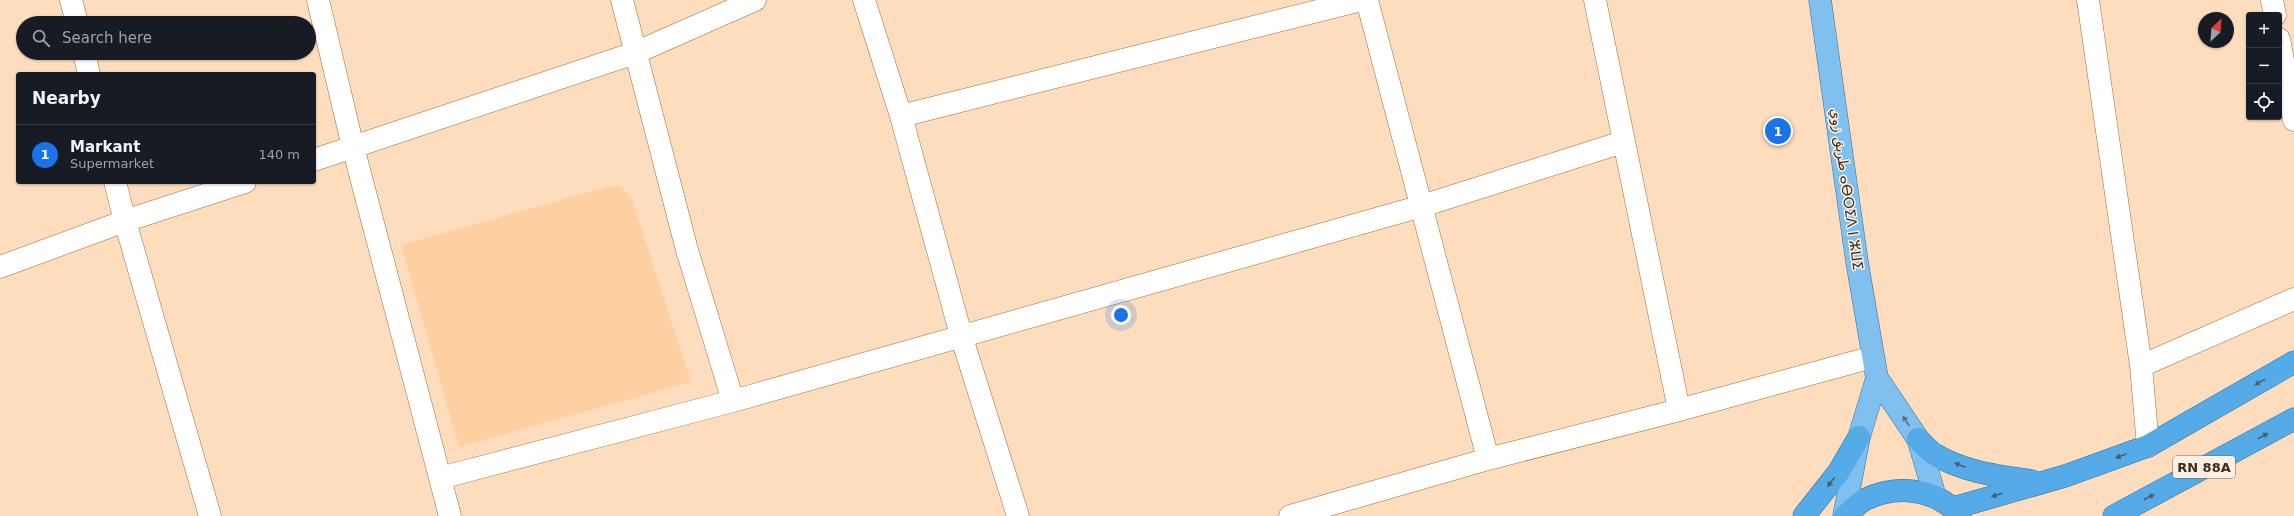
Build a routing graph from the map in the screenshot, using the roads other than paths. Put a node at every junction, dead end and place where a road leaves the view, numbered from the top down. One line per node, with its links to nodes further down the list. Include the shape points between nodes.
1 (72, 0): 13 (street)
2 (318, 0): 21 (street)
3 (622, 0): 15 (street)
4 (755, 0): 15 (street)
5 (864, 0): 18 (street)
6 (1361, 0): 18 (street)
7 (1367, 0): 25 (street)
8 (1595, 0): 20 (street)
9 (1820, 0): 30 (main road, طريق زوي ⴰⴱⵔⵉⴷ ⵏ ⵣⵡⵉ)
10 (2088, 0): 32 (street)
11 (2272, 0): 12 (street)
12 (2274, 12)
13 (75, 16)
14 (2281, 48): 19 (street)
15 (635, 53): 21 (street); 34 (street, via 687,250)
16 (86, 60): 17 (street)
17 (89, 72)
18 (901, 116): 29 (street)
19 (2294, 120)
20 (1623, 142): 25 (street); 35 (street)
21 (353, 147): 22 (street); 41 (street)
22 (316, 159)
23 (116, 184): 26 (street)
24 (240, 184): 26 (street)
25 (1422, 206): 29 (street); 40 (street)
26 (125, 221): 27 (street); 45 (street)
27 (0, 267)
28 (2294, 299): 32 (street)
29 (961, 335): 34 (street); 47 (street)
30 (1873, 357): 33 (main road, طريق زوي ⴰⴱⵔⵉⴷ ⵏ ⵣⵡⵉ); 35 (street)
31 (2294, 362): 39 (highway, one-way to 39)
32 (2141, 366): 39 (street)
33 (1877, 378): 37 (main road); 38 (main road, one-way to 33)
34 (733, 401): 41 (street)
35 (1679, 410): 40 (street)
36 (2294, 419): 51 (highway, RN 88A, one-way to 36)
37 (1859, 437): 49 (highway, one-way to 49, via 1838,473); 50 (main road)
38 (1918, 439): 42 (highway, one-way to 38, via 1985,474 1934,454); 43 (main road)
39 (2148, 446): 42 (highway, one-way to 42, via 2065,476)
40 (1488, 459): 48 (street)
41 (440, 478): 46 (street)
42 (2039, 482): 44 (highway, one-way to 44)
43 (1935, 496): 44 (highway); 50 (highway, via 1911,490 1886,491 1863,501)
44 (1956, 512)
45 (210, 516)
46 (450, 516)
47 (1018, 516)
48 (1290, 516)
49 (1804, 516)
50 (1845, 516)
51 (2114, 516)

